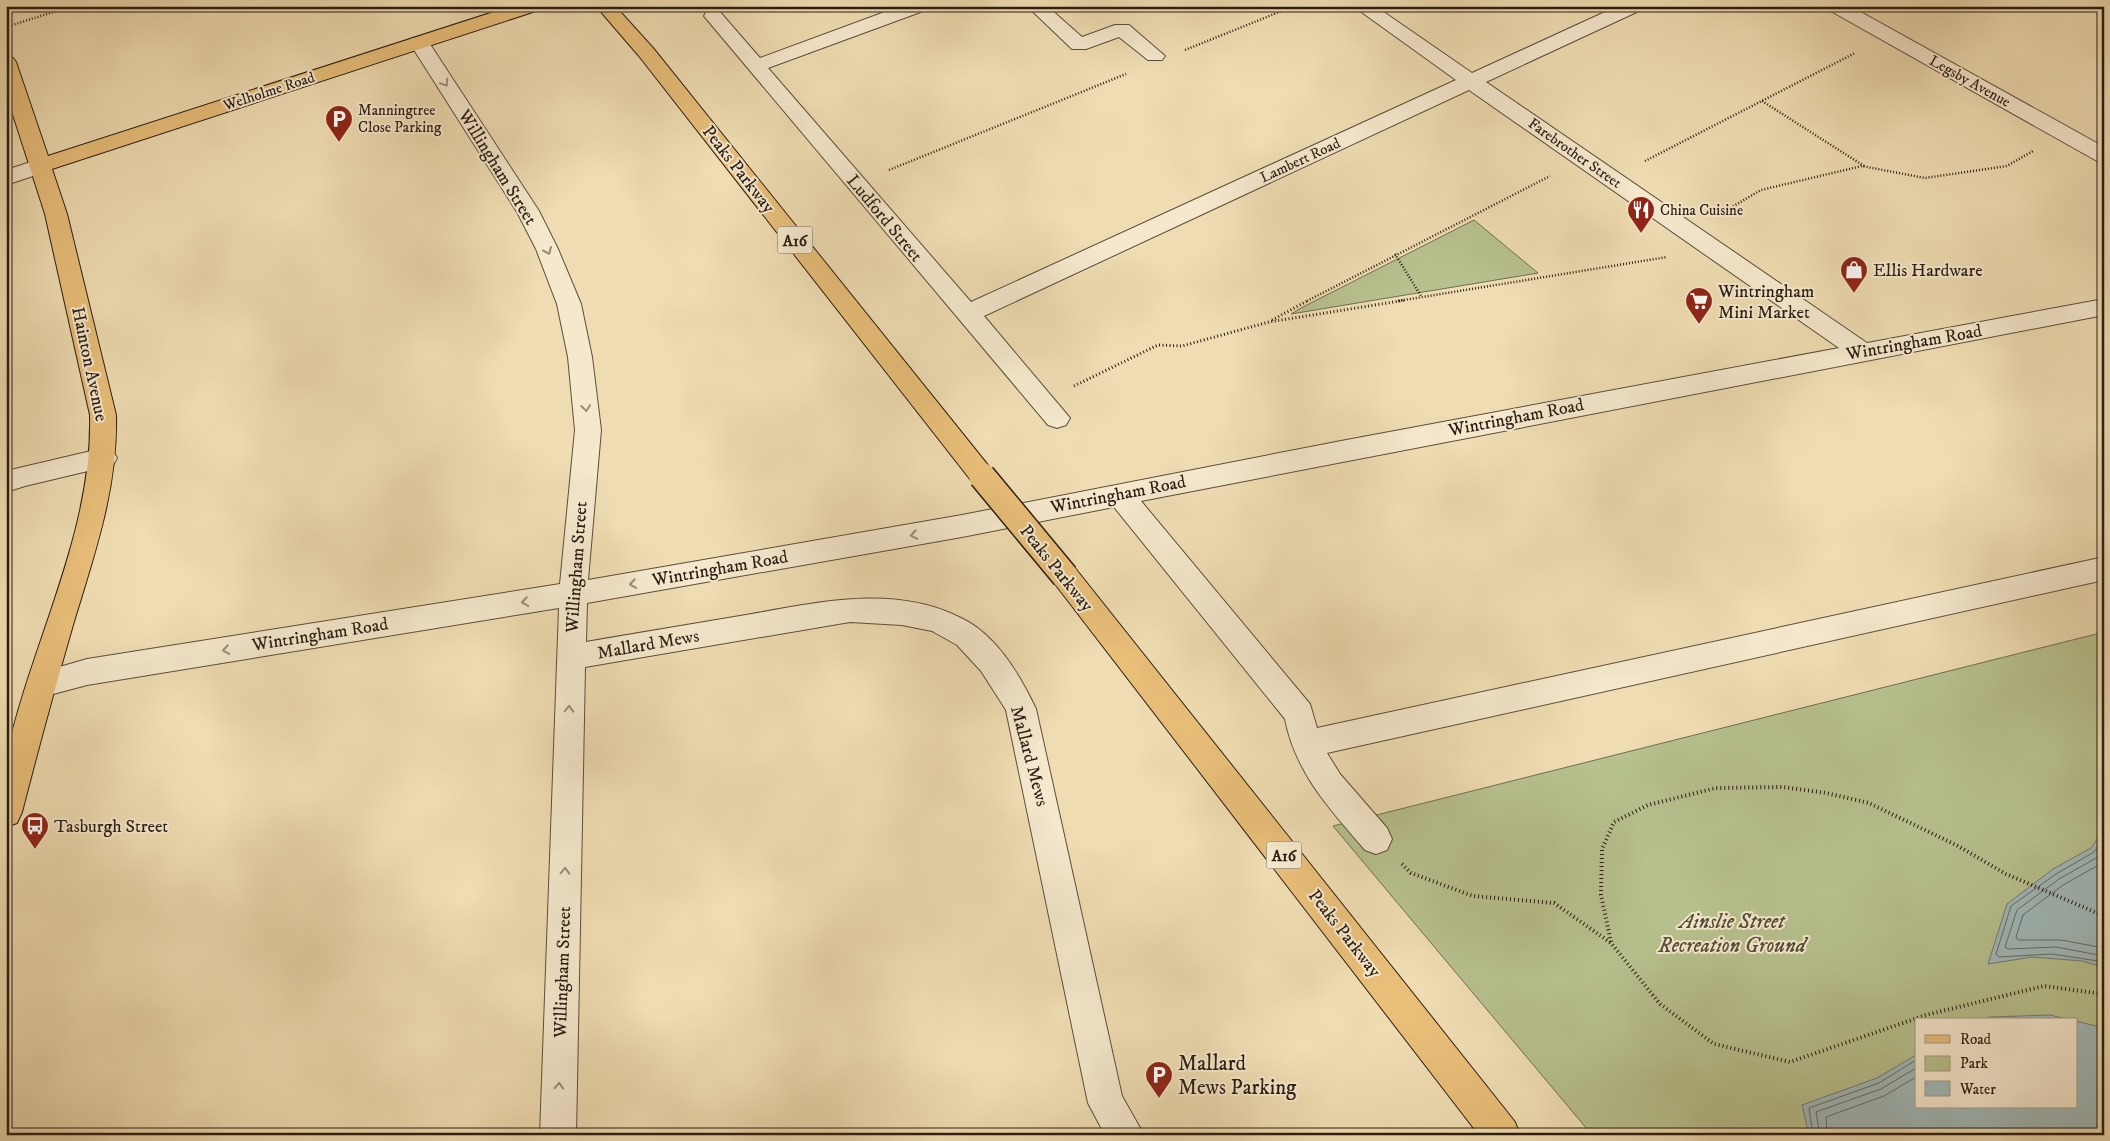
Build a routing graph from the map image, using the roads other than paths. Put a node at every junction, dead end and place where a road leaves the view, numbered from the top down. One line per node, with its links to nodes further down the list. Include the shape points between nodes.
1 (532, 6): 9 (main road, Welholme Road)
2 (605, 6): 33 (main road, Peaks Parkway / A16, bridge, via 646,52 1065,576)
3 (919, 6): 12 (street)
4 (1036, 6): 10 (street, via 1078,45 1122,29)
5 (1362, 6): 13 (street, Farebrother Street)
6 (1634, 6): 13 (street, Lambert Road)
7 (1836, 6): 14 (street, Legsby Avenue)
8 (714, 16): 12 (street, Ludford Street)
9 (419, 42): 15 (main road, Welholme Road); 25 (street, Willingham Street, one-way to 25, via 528,211 548,249 569,304 580,357 588,430)
10 (1155, 56)
11 (6, 62): 15 (main road, Hainton Avenue)
12 (756, 66): 18 (street, Ludford Street)
13 (1472, 81): 18 (street, Lambert Road); 19 (street, Farebrother Street)
14 (2104, 156)
15 (40, 166): 16 (street, Welholme Road); 21 (main road, Hainton Avenue, via 56,214 103,415)
16 (6, 178)
17 (2104, 307): 19 (street, Wintringham Road)
18 (966, 314): 20 (street, Ludford Street)
19 (1861, 351): 23 (street, Wintringham Road)
20 (1050, 410)
21 (104, 458): 22 (street); 27 (main road, Hainton Avenue, via 98,500)
22 (6, 482)
23 (1119, 494): 25 (street, Wintringham Road, one-way to 25, via 962,526); 28 (street, via 1299,714)
24 (2104, 568): 28 (street)
25 (573, 594): 26 (street, Willingham Street); 27 (street, Wintringham Road, one-way to 27, via 87,672)
26 (571, 657): 31 (street, Willingham Street, one-way to 26); 32 (street, Mallard Mews, via 850,610 923,615 953,628 979,646 1021,709 1106,1103)
27 (42, 684): 29 (main road, Hainton Avenue)
28 (1305, 744): 30 (street, via 1329,784)
29 (6, 812)
30 (1376, 839)
31 (558, 1135)
32 (1126, 1135)
33 (1502, 1135)

